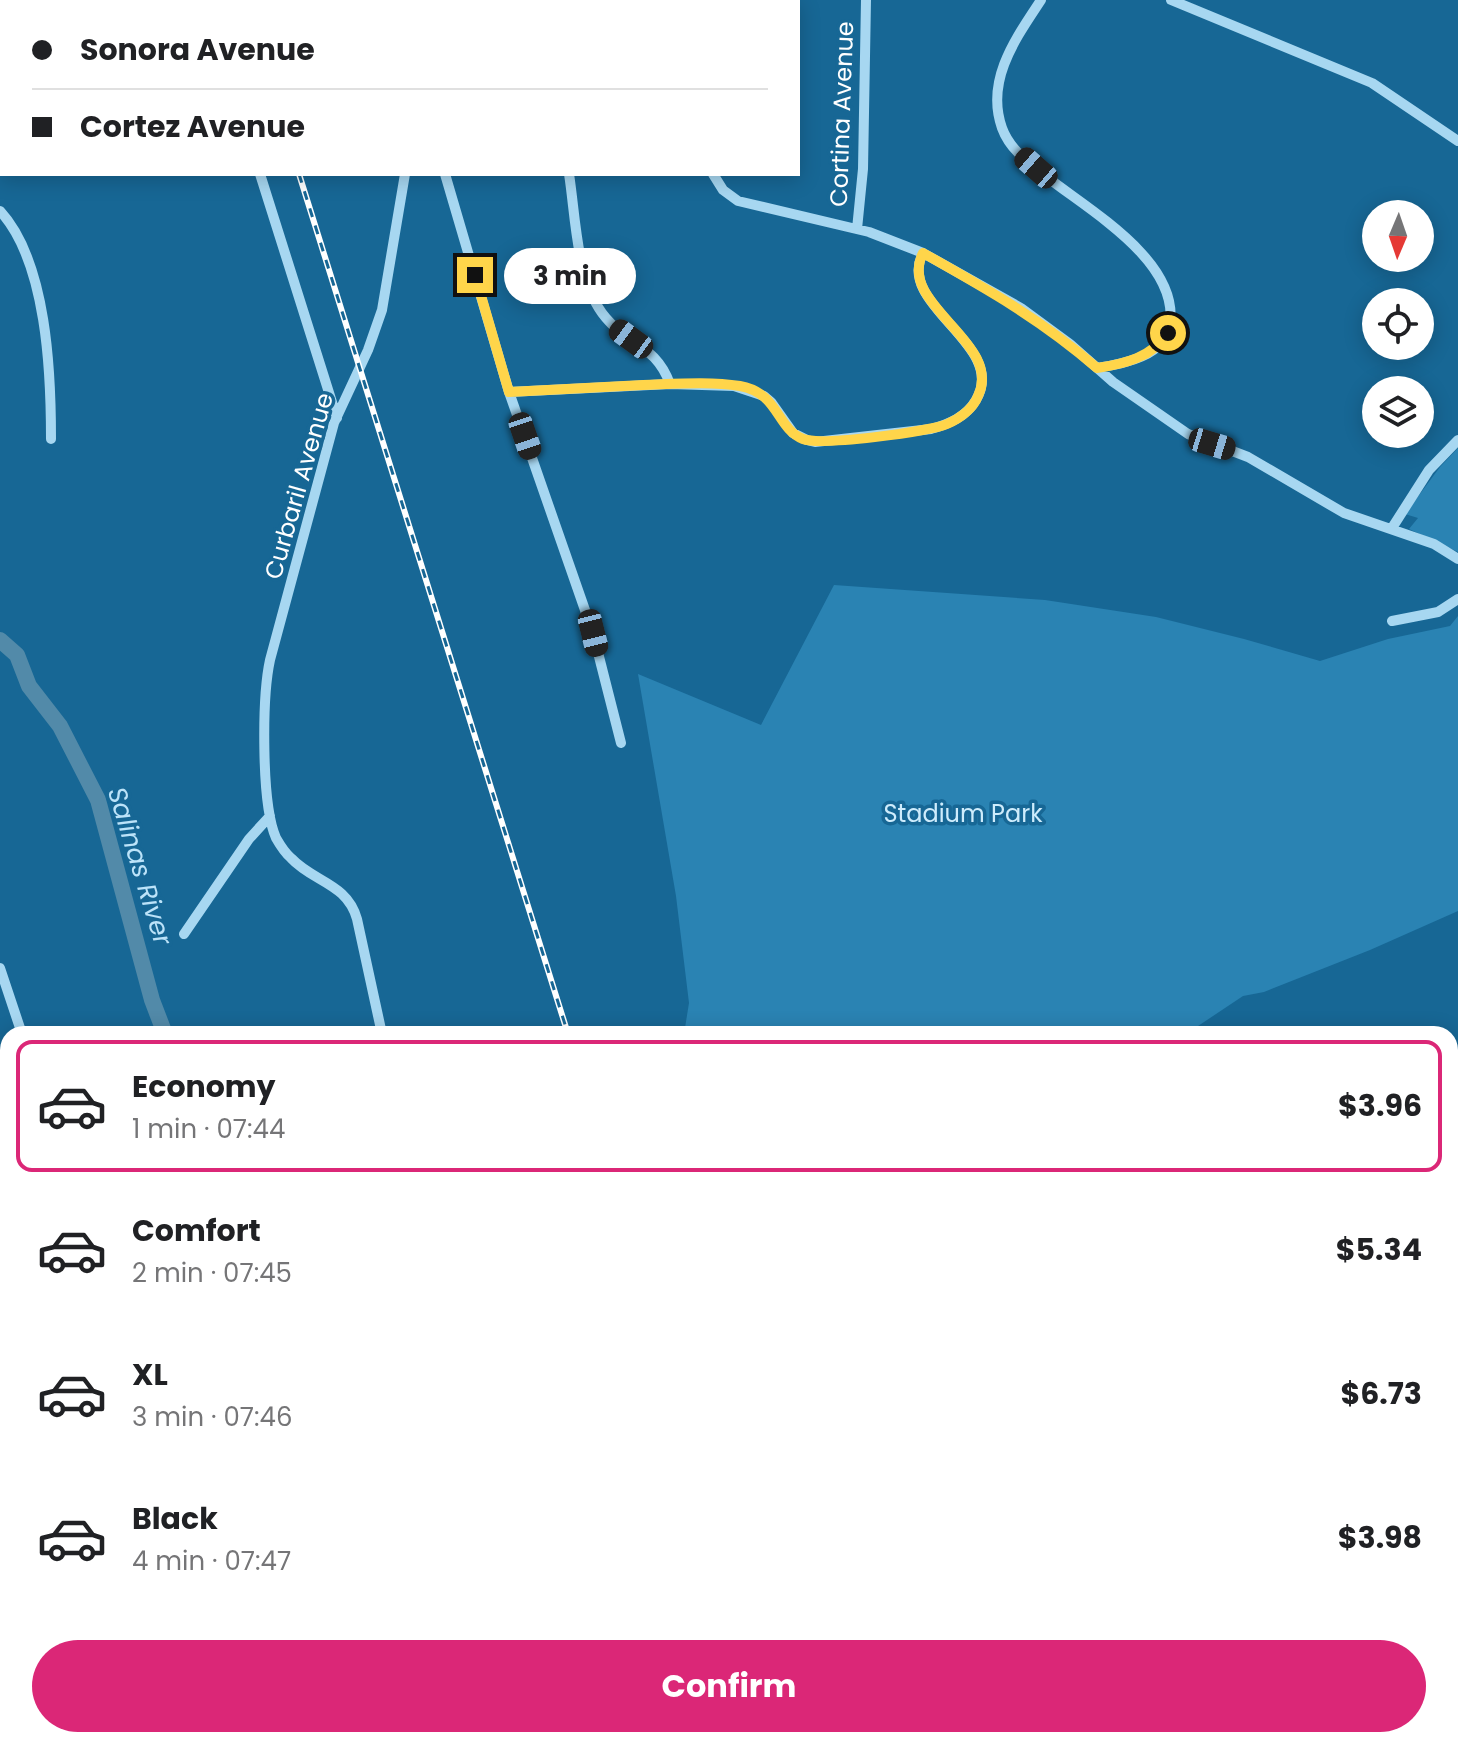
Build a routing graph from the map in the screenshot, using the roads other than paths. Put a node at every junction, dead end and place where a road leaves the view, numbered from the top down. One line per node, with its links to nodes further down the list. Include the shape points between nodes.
1 (866, 0): 11 (street, Cortina Avenue)
2 (1041, 0): 13 (street, via 1012,44 1001,77 997,108 1007,139 1138,249 1171,302 1170,327 1160,345 1121,364)
3 (1171, 0): 4 (street, via 1372,83)
4 (1458, 141)
5 (261, 176): 16 (street)
6 (405, 176): 16 (street, Curbaril Avenue, via 382,310)
7 (446, 176): 15 (street)
8 (569, 176): 14 (street, via 582,262 595,302 615,327 660,361)
9 (714, 176): 11 (street, via 738,201)
10 (0, 211): 17 (street, via 23,248 40,311 51,380)
11 (857, 229): 12 (street)
12 (923, 253): 13 (street, via 1021,308); 14 (street, via 919,262 924,291 975,356 981,372 979,396 946,425 815,442 793,433 771,402 754,391)
13 (1097, 368): 19 (street, via 1188,434 1248,457 1344,513)
14 (670, 384): 15 (street)
15 (509, 392): 23 (street, via 593,633)
16 (337, 418): 24 (street, Curbaril Avenue, via 266,677)
17 (51, 439)
18 (1458, 440): 19 (street, via 1429,470)
19 (1392, 528): 20 (street)
20 (1458, 559)
21 (1458, 599): 22 (street, via 1438,612)
22 (1392, 621)
23 (621, 743)
24 (270, 816): 25 (street); 28 (street, Curbaril Avenue, via 277,841 294,862 339,889 351,904)
25 (184, 934)
26 (0, 968): 27 (street)
27 (19, 1026)
28 (380, 1026)

